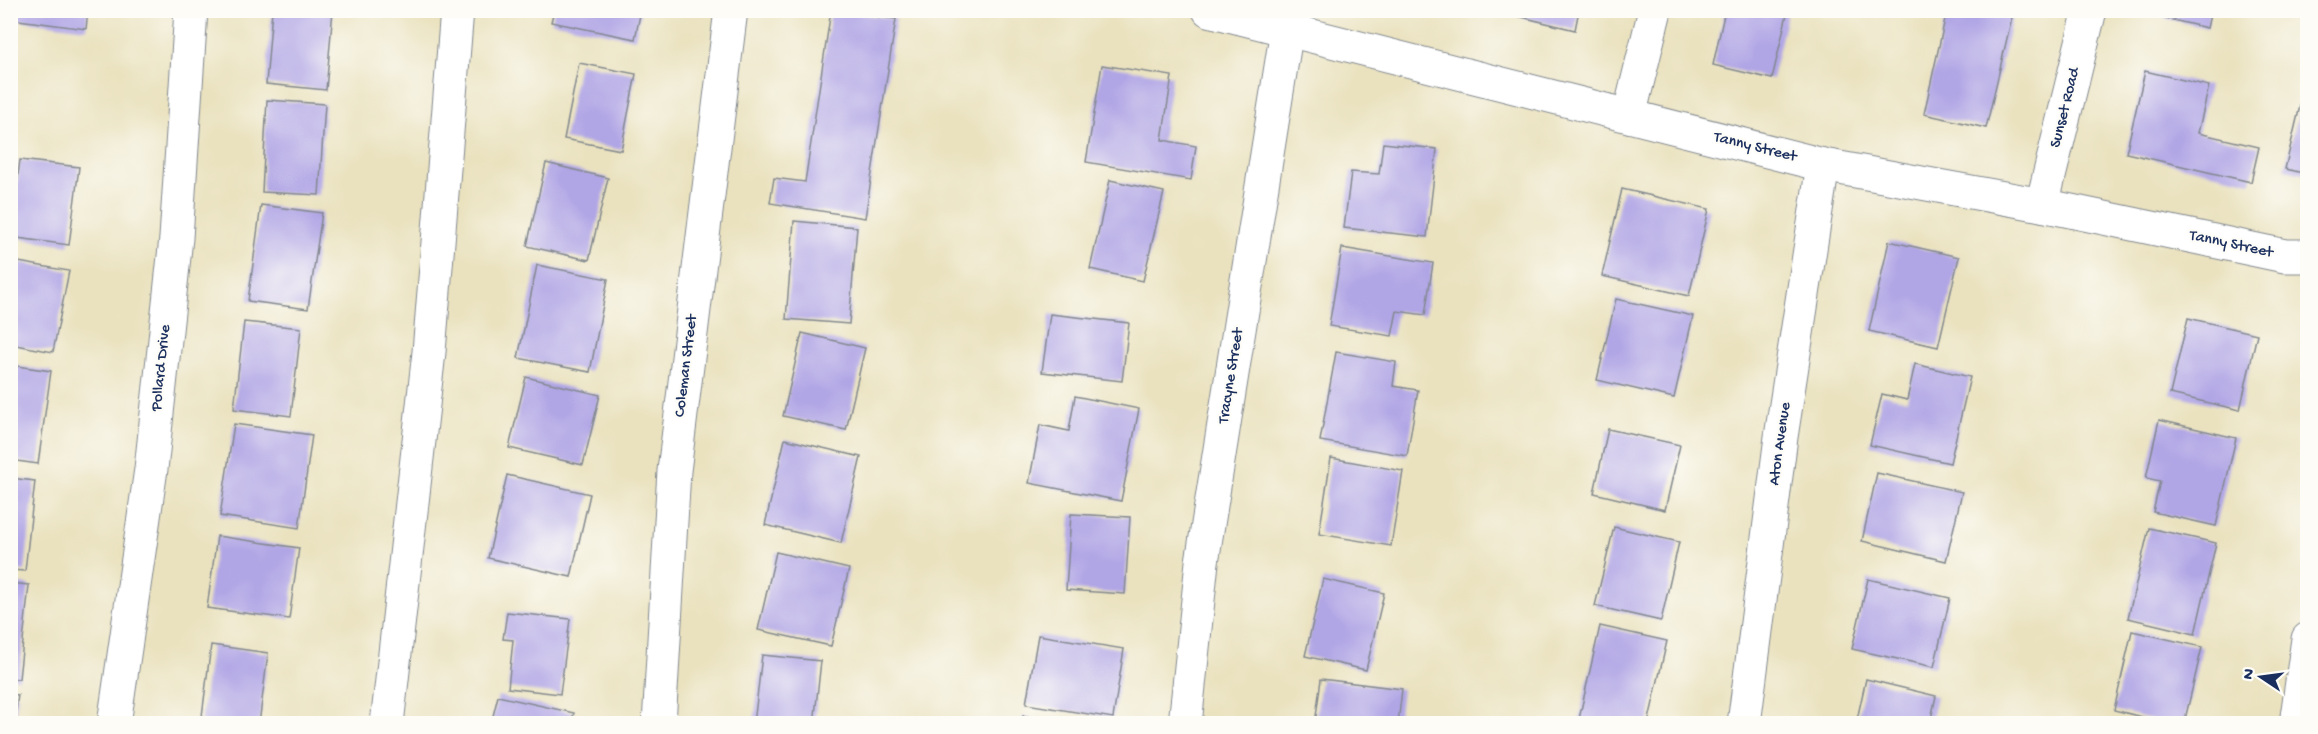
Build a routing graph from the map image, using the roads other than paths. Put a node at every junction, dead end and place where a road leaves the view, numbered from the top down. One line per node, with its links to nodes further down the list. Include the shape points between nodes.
1 (191, 10): 13 (street, Pollard Drive, via 176,238 151,470)
2 (457, 10): 14 (street, via 429,352)
3 (731, 10): 15 (street, Coleman Street, via 674,471)
4 (1655, 10): 8 (street)
5 (2090, 10): 10 (street, Sunset Road)
6 (1220, 12): 7 (street, Tanny Street)
7 (1287, 29): 8 (street, Tanny Street); 16 (street, Tracyne Street, via 1202,562)
8 (1629, 116): 9 (street, Tanny Street)
9 (1824, 165): 10 (street, Tanny Street); 17 (street, Aton Avenue, via 1781,437)
10 (2042, 205): 11 (street, Tanny Street, via 2285,256)
11 (2307, 256)
12 (2307, 639): 18 (street)
13 (114, 723)
14 (387, 723)
15 (659, 723)
16 (1185, 723)
17 (1744, 723)
18 (2296, 723)

